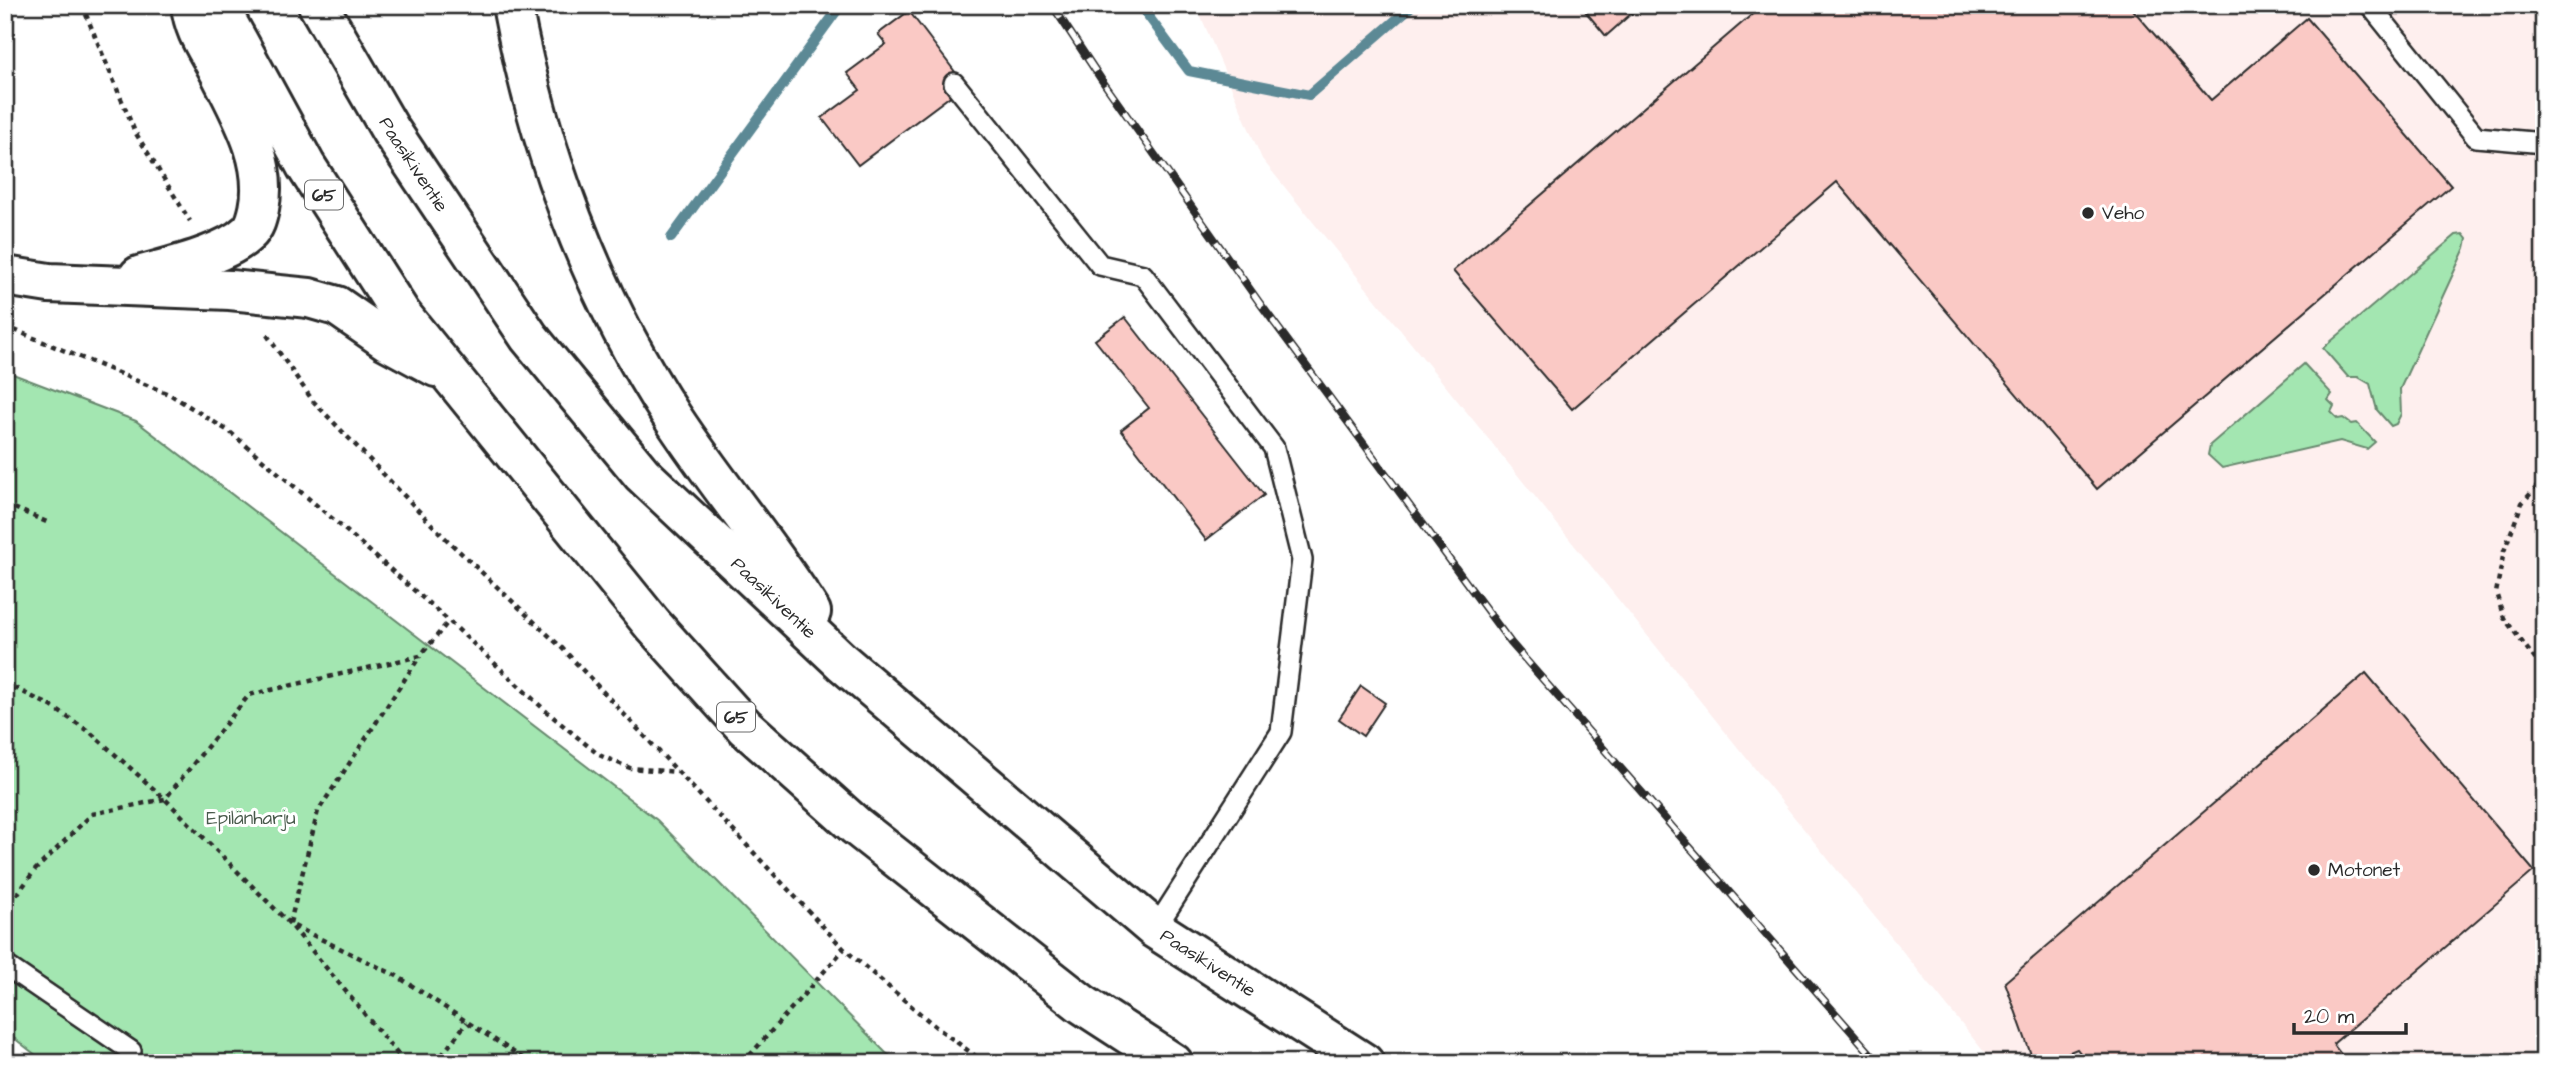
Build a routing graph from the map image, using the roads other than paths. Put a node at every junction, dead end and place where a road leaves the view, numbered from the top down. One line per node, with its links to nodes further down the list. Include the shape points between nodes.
1 (191, 5): 9 (highway, via 194,27 242,118 259,163 257,217 238,241 198,259)
2 (218, 5): 10 (highway, 65, via 306,166 401,314)
3 (318, 5): 11 (highway, Paasikiventie, via 391,131 529,337 642,474)
4 (512, 5): 11 (highway, via 549,153 602,289 673,418 792,581)
5 (2370, 5): 7 (lane, via 2476,137)
6 (954, 83): 12 (lane, via 1100,265 1143,275 1274,448 1302,560 1281,732)
7 (2544, 143)
8 (5, 276): 9 (highway)
9 (104, 286): 10 (highway, via 230,289 309,298 337,306 386,340)
10 (447, 373): 15 (highway, 65, via 652,624 745,727 867,835 1083,1004)
11 (842, 662): 12 (highway, Paasikiventie)
12 (1155, 929): 16 (highway, Paasikiventie)
13 (5, 965): 14 (lane)
14 (131, 1051)
15 (1173, 1063)
16 (1364, 1063)

